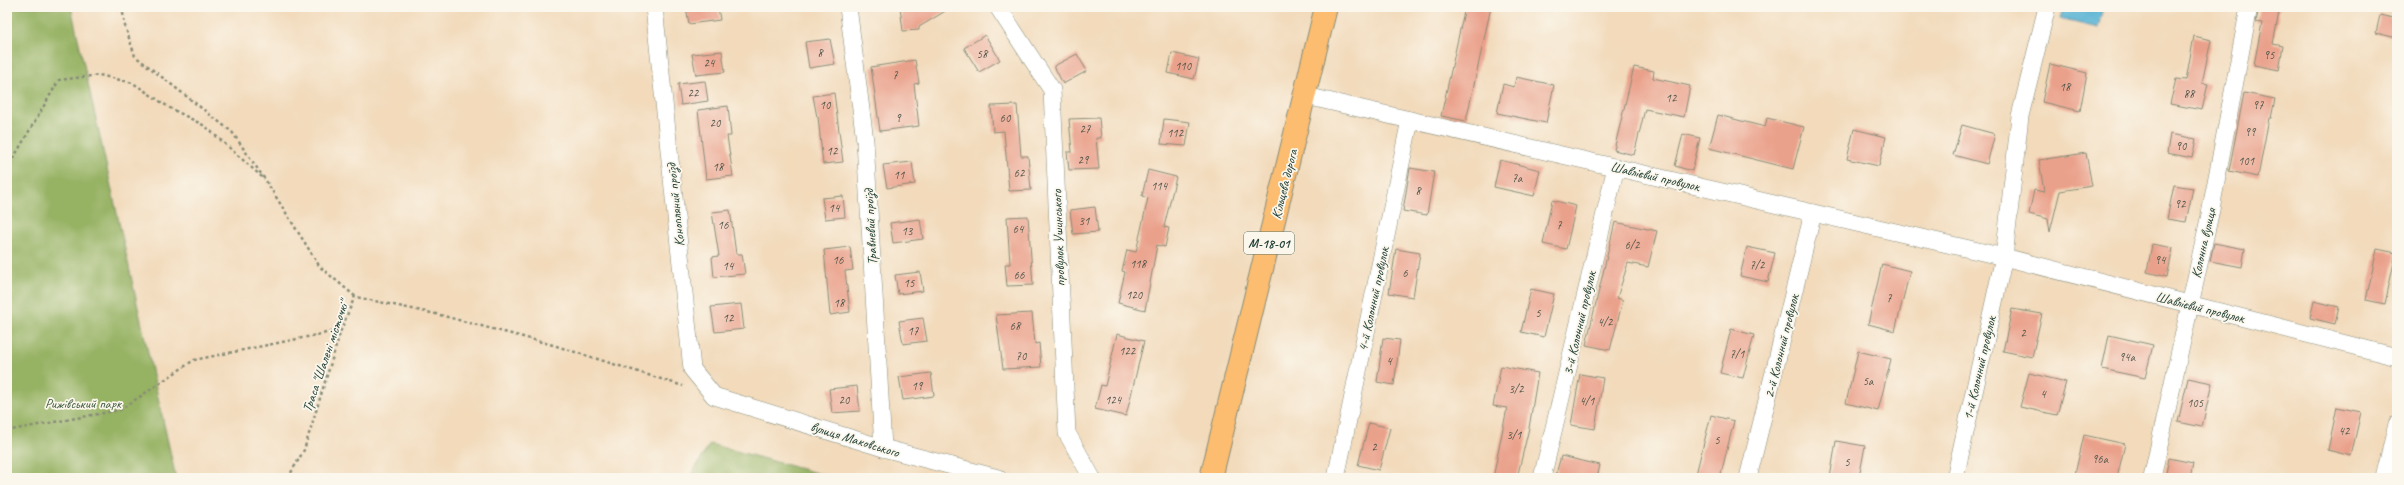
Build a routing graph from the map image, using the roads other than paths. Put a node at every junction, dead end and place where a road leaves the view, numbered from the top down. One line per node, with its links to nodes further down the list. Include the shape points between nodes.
1 (654, 7): 14 (street, Конопляний проїзд, via 692,369)
2 (848, 7): 16 (street, Травневий проїзд, via 865,141)
3 (998, 7): 18 (street, провулок Ушинського, via 1052,90 1067,433)
4 (1326, 7): 7 (highway, Кільцева дорога / М-18-01)
5 (2047, 7): 11 (street, via 2020,116)
6 (2249, 7): 12 (street, Колонна вулиця, via 2210,214)
7 (1306, 96): 8 (street, Шавлієвий провулок); 19 (highway, Кільцева дорога / М-18-01)
8 (1410, 120): 9 (street, Шавлієвий провулок); 20 (street, 4-й Колонний провулок)
9 (1616, 168): 10 (street, Шавлієвий провулок); 21 (street, 3-й Колонний провулок)
10 (1813, 213): 11 (street, Шавлієвий провулок); 22 (street, 2-й Колонний провулок)
11 (2004, 257): 12 (street, Шавлієвий провулок); 23 (street, 1-й Колонний провулок)
12 (2190, 304): 13 (street, Шавлієвий провулок); 24 (street, Колонна вулиця)
13 (2397, 357)
14 (714, 396): 16 (street, вулиця Маковського)
15 (2397, 424): 25 (street)
16 (883, 448): 17 (street, вулиця Маковського)
17 (998, 478)
18 (1092, 478)
19 (1211, 478)
20 (1336, 478)
21 (1542, 478)
22 (1748, 478)
23 (1955, 478)
24 (2152, 478)
25 (2384, 478)

